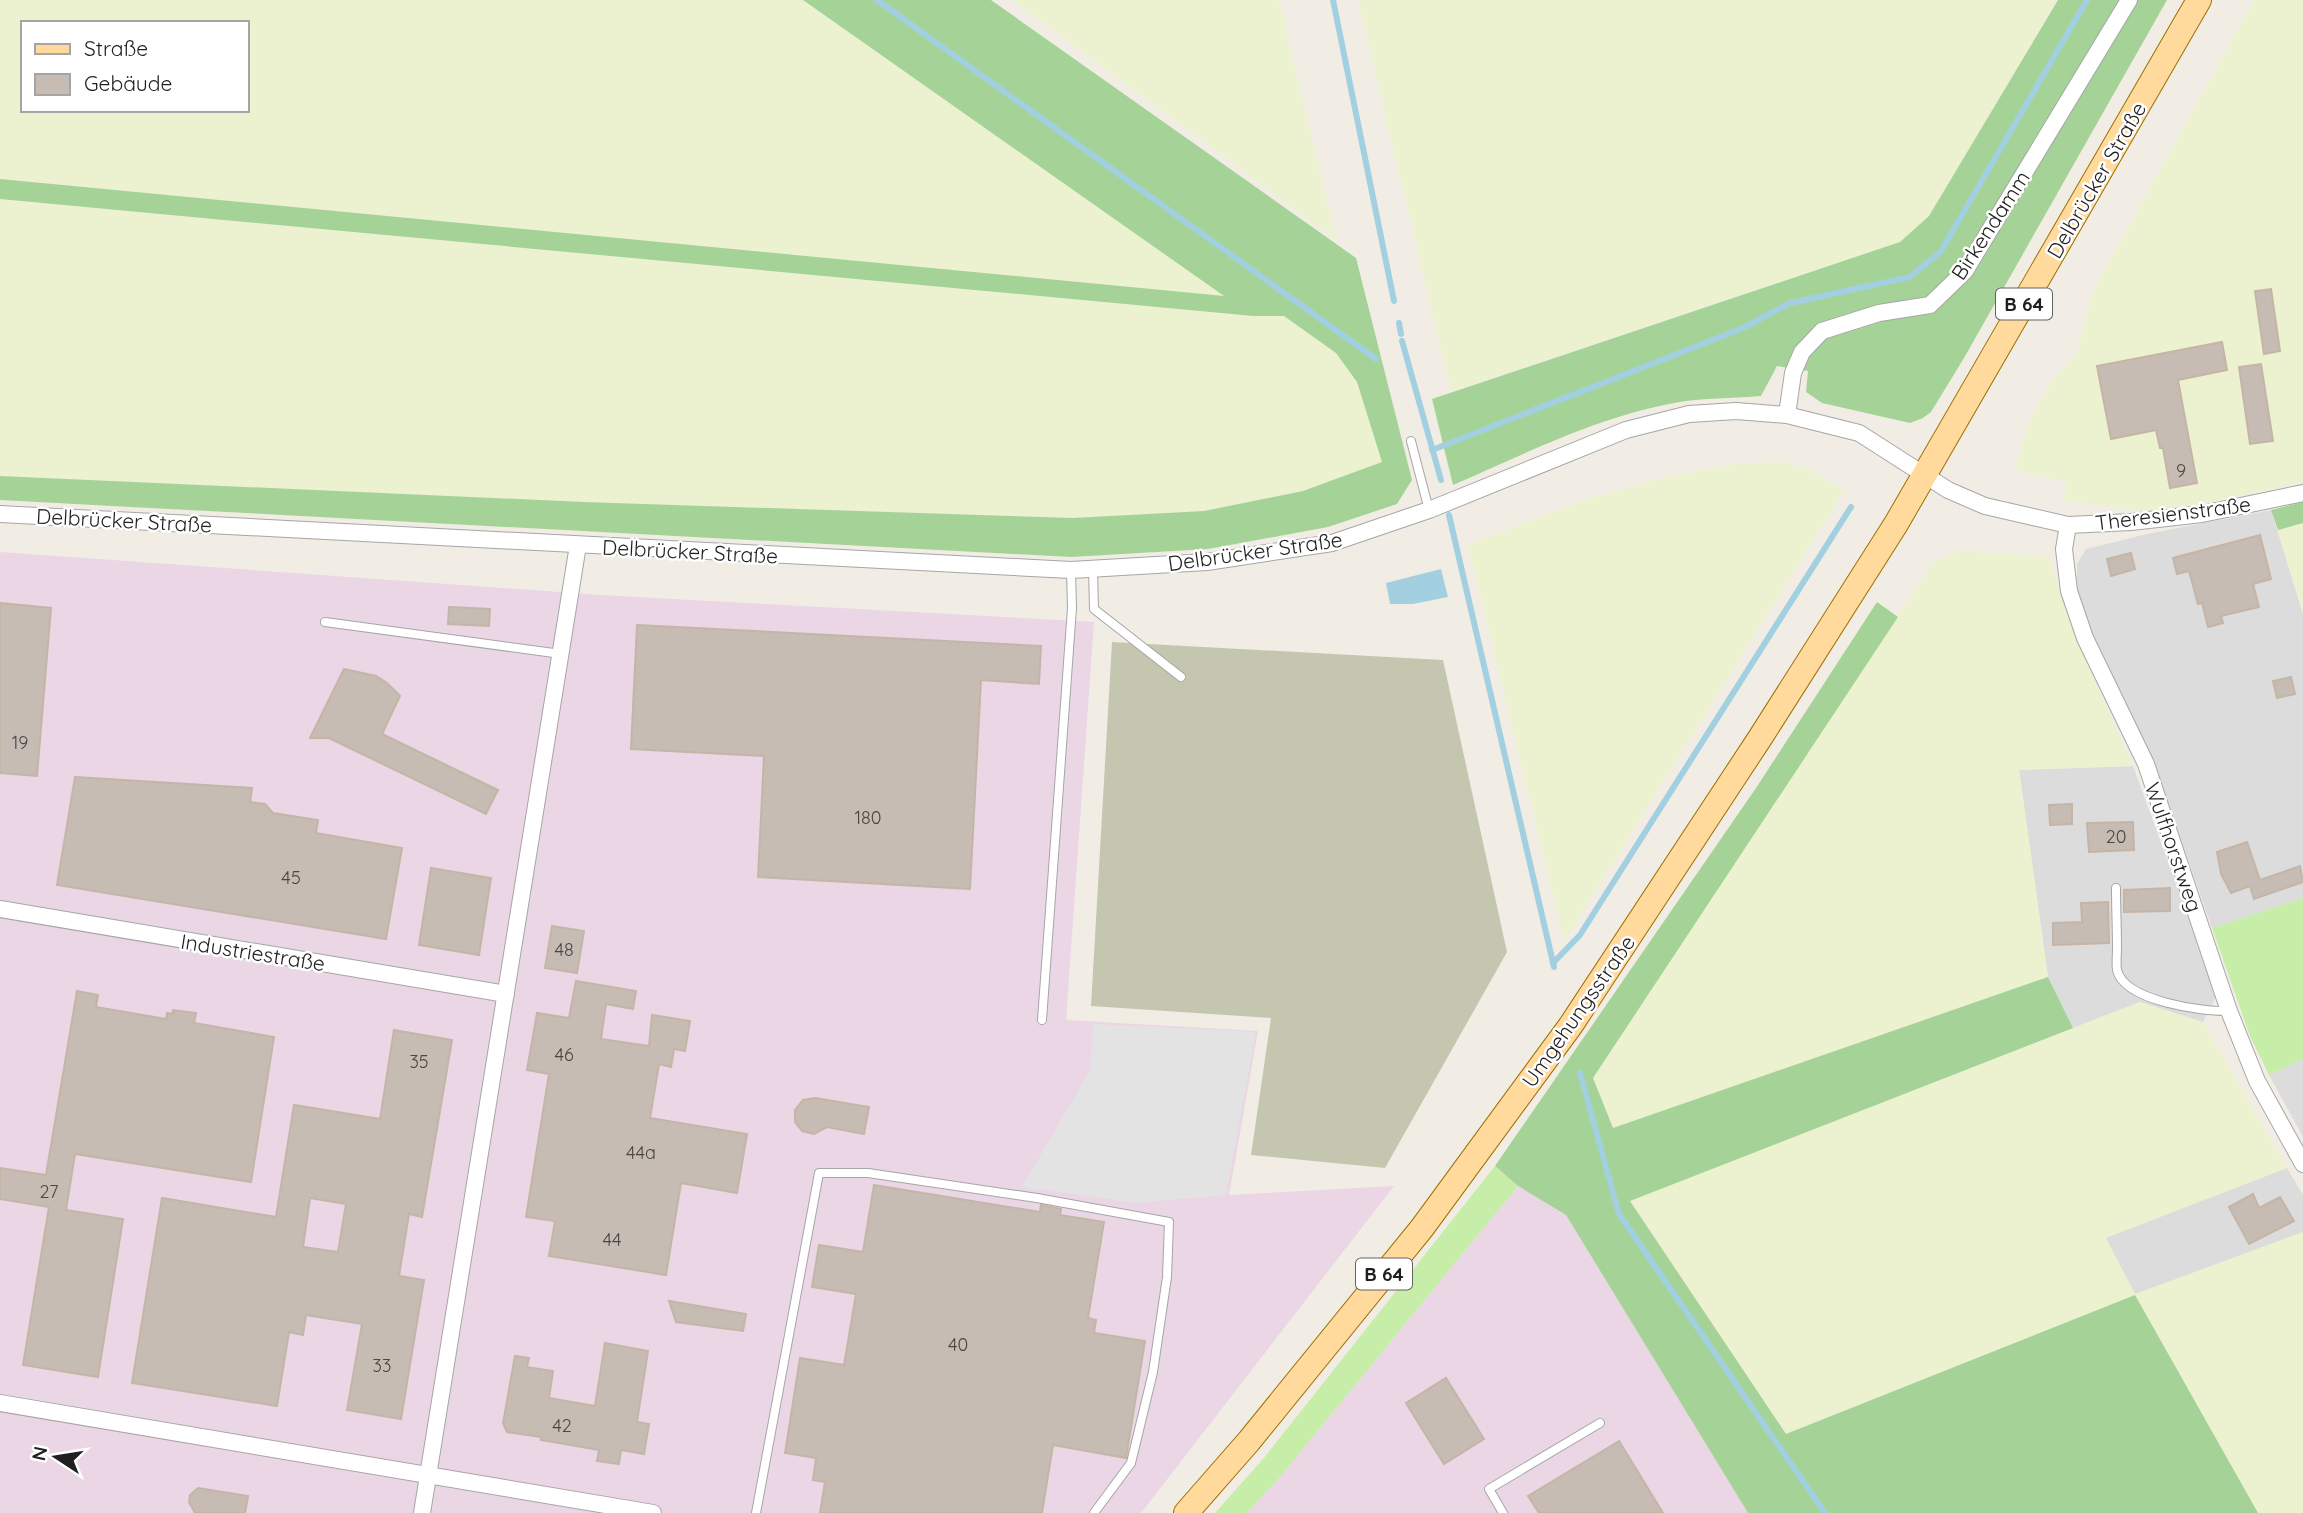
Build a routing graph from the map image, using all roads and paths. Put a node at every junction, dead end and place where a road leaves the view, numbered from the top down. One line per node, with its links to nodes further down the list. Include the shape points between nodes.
1 (2129, 0): 3 (street, Birkendamm, via 1965,271 1930,305 1879,313 1822,331 1802,352 1793,373)
2 (2199, 0): 5 (main road, Delbrücker Straße / B 64)
3 (1787, 415): 5 (street, Delbrücker Straße, via 1858,433); 7 (street, Delbrücker Straße, via 1689,414 1639,426)
4 (1411, 441): 7 (lane)
5 (1925, 476): 9 (street, Theresienstraße, via 1985,506); 29 (main road, Umgehungsstraße / B 64, via 1571,1025 1422,1228)
6 (2303, 492): 9 (street, Theresienstraße, via 2202,513)
7 (1429, 510): 11 (street, Delbrücker Straße, via 1332,543 1207,562)
8 (0, 513): 10 (street, Delbrücker Straße)
9 (2068, 525): 19 (street, Wulfhorstweg, via 2064,549 2069,591 2085,638 2146,764)
10 (578, 545): 12 (street, Delbrücker Straße); 14 (street)
11 (1093, 569): 12 (street, Delbrücker Straße); 15 (lane, via 1094,609)
12 (1071, 570): 20 (lane)
13 (325, 622): 14 (lane)
14 (561, 654): 18 (street)
15 (1181, 677)
16 (2116, 888): 19 (lane, via 2117,972 2127,986 2183,1007)
17 (0, 909): 18 (street, Industriestraße)
18 (506, 994): 24 (street)
19 (2229, 1011): 21 (street, Wulfhorstweg, via 2257,1082)
20 (1042, 1020)
21 (2303, 1164)
22 (0, 1403): 24 (street)
23 (1600, 1423): 30 (lane, via 1489,1489)
24 (428, 1475): 25 (street); 26 (street)
25 (422, 1513)
26 (653, 1513)
27 (755, 1513): 28 (lane, via 819,1173 868,1173 1169,1222 1167,1277 1153,1372 1130,1463)
28 (1094, 1513)
29 (1186, 1513)
30 (1503, 1513)

